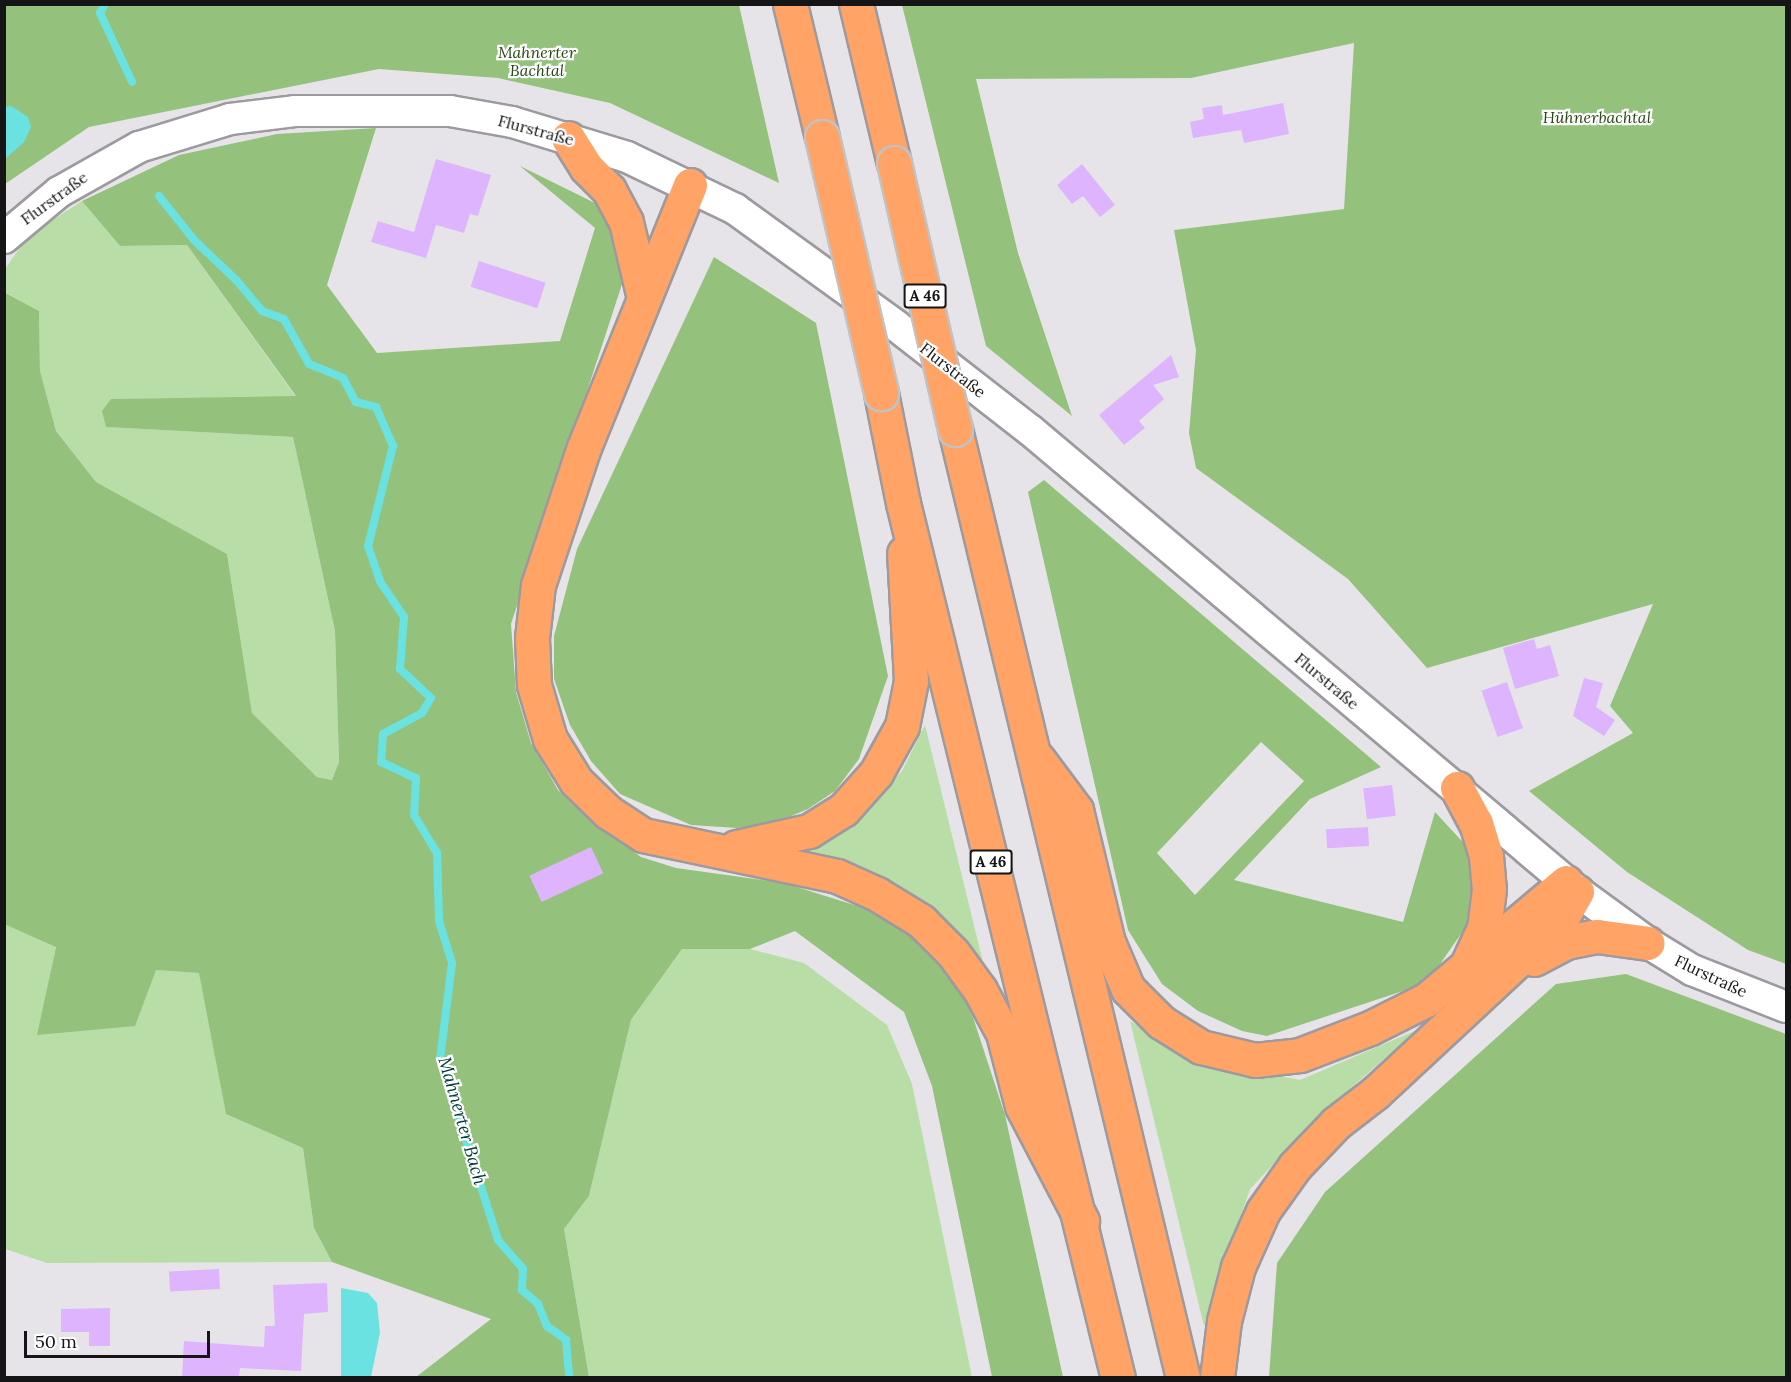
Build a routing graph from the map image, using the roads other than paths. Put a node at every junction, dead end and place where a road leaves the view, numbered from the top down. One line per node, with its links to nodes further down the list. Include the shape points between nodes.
1 (790, 4): 7 (highway, A 46, bridge)
2 (856, 4): 8 (highway, A 46, bridge)
3 (567, 138): 4 (main road, Flurstraße, via 627,157); 5 (main road, Flurstraße, via 479,115 416,109 295,111 230,119 177,132 102,165 59,192); 6 (highway, via 586,167 609,190 626,222)
4 (690, 185): 6 (highway); 9 (main road, Flurstraße, via 789,245 1030,430)
5 (4, 238)
6 (644, 298): 10 (highway, via 584,447 538,585 532,638 534,685 550,739 576,781 608,812 643,835)
7 (903, 503): 10 (highway, via 911,681 902,726 882,764 843,810 809,831); 16 (highway, A 46)
8 (1029, 746): 13 (highway, via 1076,810 1108,942 1128,989 1161,1022 1201,1047 1255,1060 1300,1055 1379,1024 1426,1000); 18 (highway, A 46)
9 (1457, 788): 11 (main road, Flurstraße); 13 (highway, via 1476,823 1486,856 1489,889 1484,928)
10 (715, 851): 16 (highway, via 837,876 877,894 921,921 945,945 980,990 1003,1033 1022,1106)
11 (1572, 887): 12 (main road, Flurstraße); 13 (highway); 14 (highway, via 1560,921)
12 (1648, 943): 14 (highway, via 1597,936 1566,942); 15 (main road, Flurstraße, via 1692,970)
13 (1465, 971)
14 (1501, 978): 19 (highway, via 1375,1093 1336,1123 1288,1175 1263,1211 1238,1267)
15 (1786, 1007)
16 (1082, 1221): 17 (highway, A 46)
17 (1118, 1377)
18 (1183, 1377)
19 (1216, 1377)

